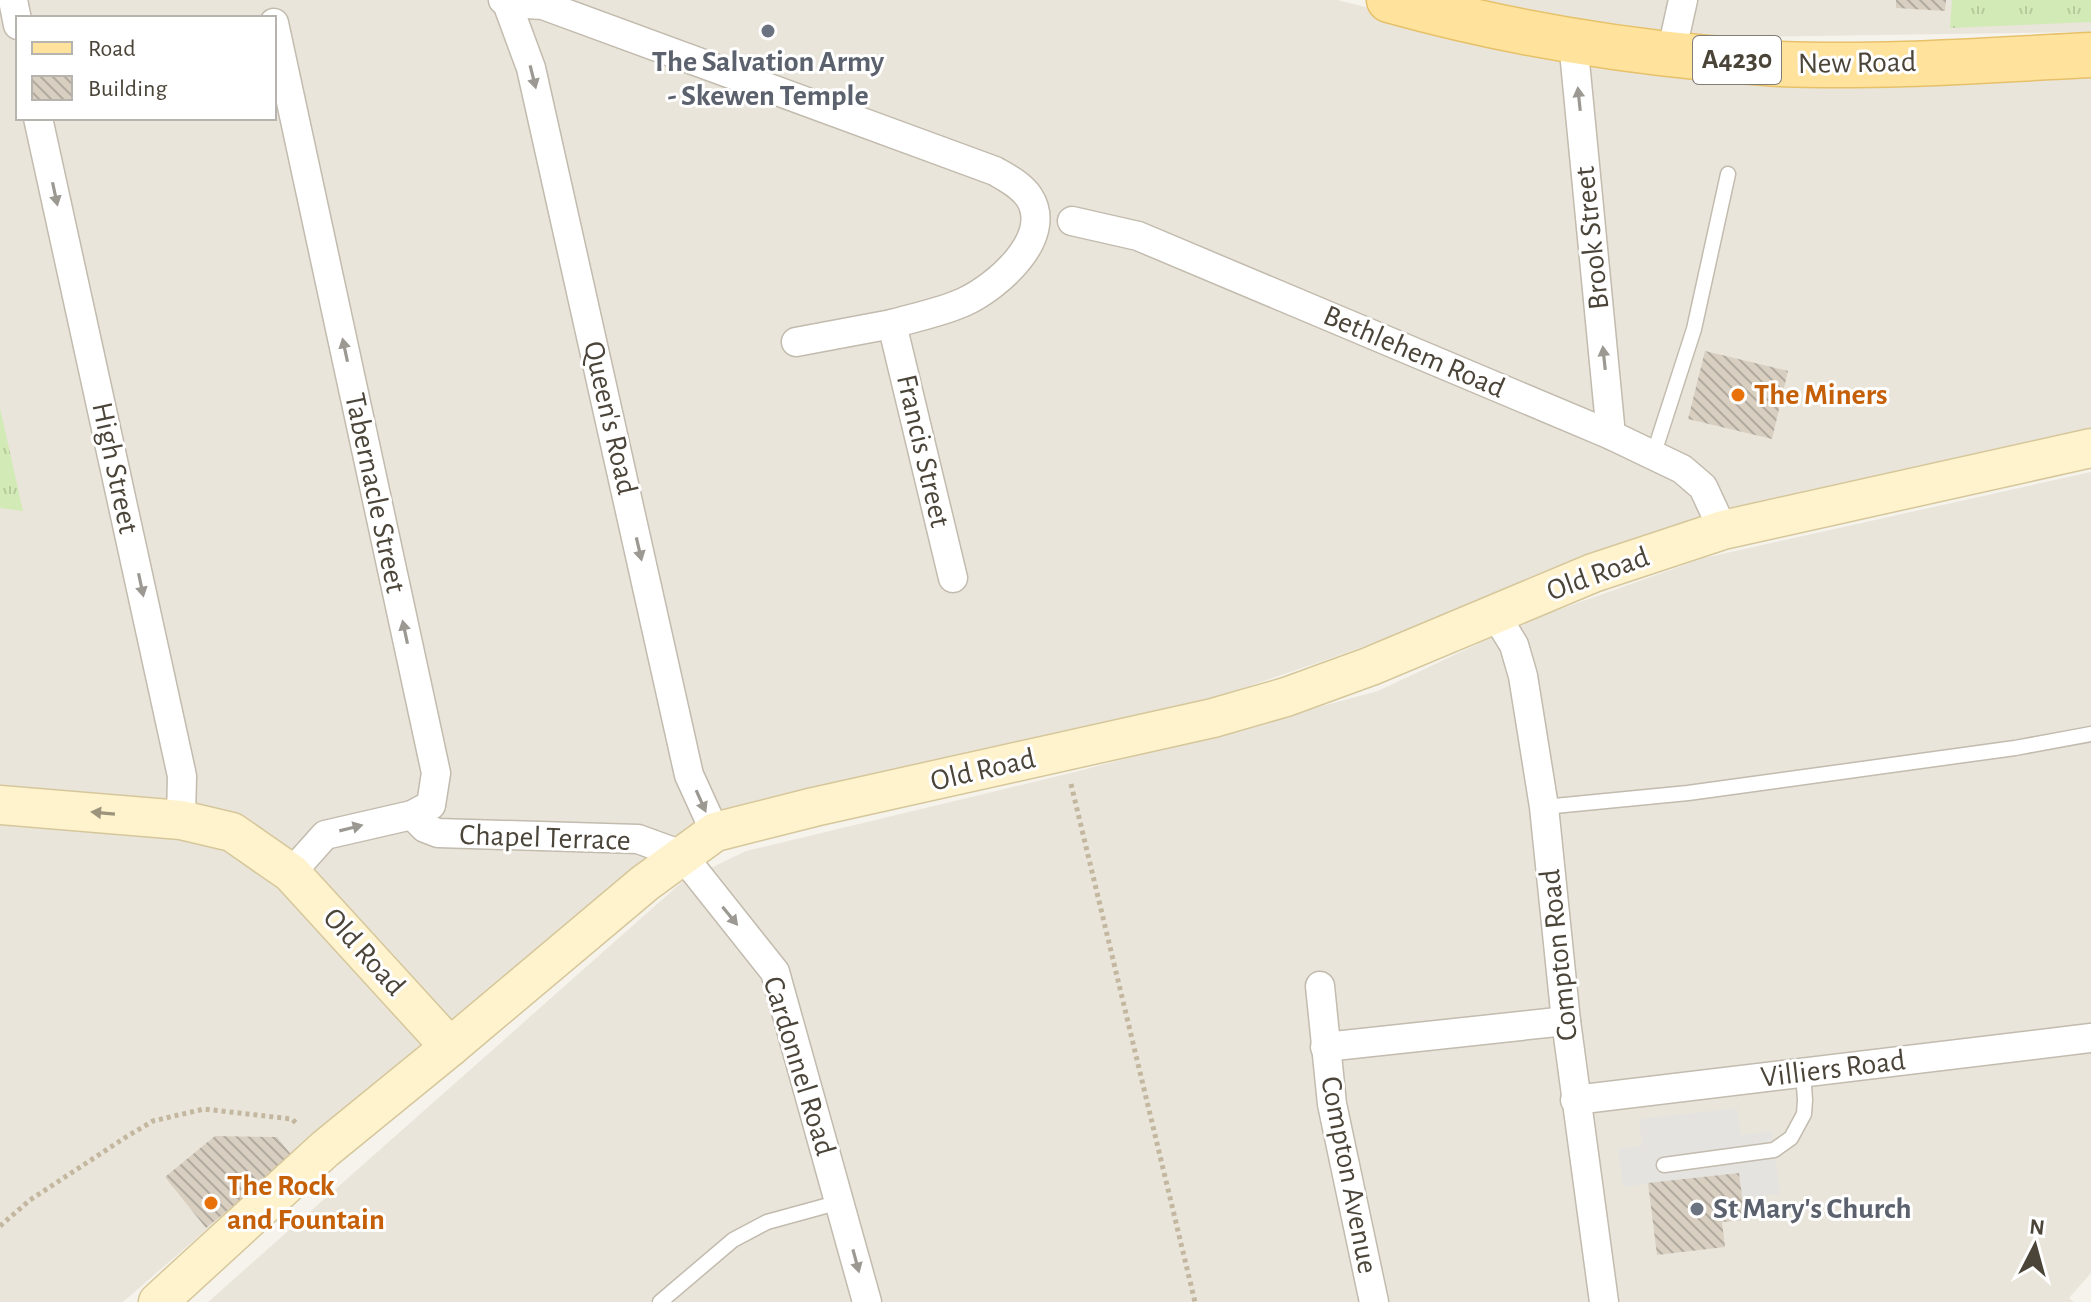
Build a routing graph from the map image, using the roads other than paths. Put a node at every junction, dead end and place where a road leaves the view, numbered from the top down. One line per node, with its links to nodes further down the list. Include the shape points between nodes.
1 (1389, 0): 5 (main road, New Road / A4230)
2 (1683, 0): 6 (street)
3 (505, 2): 11 (street, via 543,5 980,165 1029,196 1035,231 1028,248 998,280 964,302); 24 (street, Queen's Road, one-way to 24, via 531,68 689,775)
4 (276, 29): 22 (street, Tabernacle Street, one-way to 4, via 431,805 436,773)
5 (1573, 41): 6 (main road, New Road / A4230); 13 (street, Brook Street, one-way to 5)
6 (1671, 54): 7 (main road, New Road / A4230, via 1779,64)
7 (2091, 55)
8 (38, 120): 23 (street, High Street, one-way to 23, via 182,776)
9 (1728, 174): 15 (lane, via 1694,329)
10 (1072, 221): 13 (street, Bethlehem Road, via 1138,236)
11 (892, 324): 12 (street); 17 (street, Francis Street)
12 (796, 342)
13 (1611, 435): 15 (street, Bethlehem Road)
14 (2091, 448): 16 (main road, Old Road)
15 (1653, 456): 16 (street, Bethlehem Road, via 1682,469 1703,487)
16 (1723, 530): 18 (main road, Old Road, via 1593,573)
17 (953, 578)
18 (1495, 614): 21 (street, Compton Road, via 1514,645 1523,676); 24 (main road, Old Road, via 1371,666 1213,718)
19 (2091, 734): 21 (lane, via 1688,793)
20 (0, 805): 23 (main road, Old Road, one-way to 20)
21 (1544, 807): 28 (street, Compton Road)
22 (412, 815): 25 (street, Chapel Terrace, via 438,833 638,839); 26 (street, one-way to 22, via 325,835)
23 (181, 820): 26 (main road, Old Road, via 232,832)
24 (715, 832): 25 (main road, Old Road)
25 (682, 855): 30 (main road, Old Road); 35 (street, Cardonnel Road, one-way to 35, via 775,972)
26 (291, 873): 30 (main road, Old Road)
27 (1320, 986): 31 (street, Compton Avenue)
28 (1566, 1021): 31 (street, Compton Avenue); 33 (street, Compton Road)
29 (2091, 1038): 32 (street, Villiers Road)
30 (450, 1047): 36 (main road, via 325,1149)
31 (1325, 1047): 39 (street, Compton Avenue)
32 (1803, 1072): 33 (street, Villiers Road); 34 (lane, via 1804,1114 1791,1138 1774,1150)
33 (1575, 1100): 40 (street, Compton Road)
34 (1664, 1165)
35 (840, 1202): 37 (lane, via 767,1222 733,1240); 38 (street, Cardonnel Road, one-way to 38)
36 (158, 1302)
37 (660, 1302)
38 (867, 1302)
39 (1374, 1302)
40 (1604, 1302)

